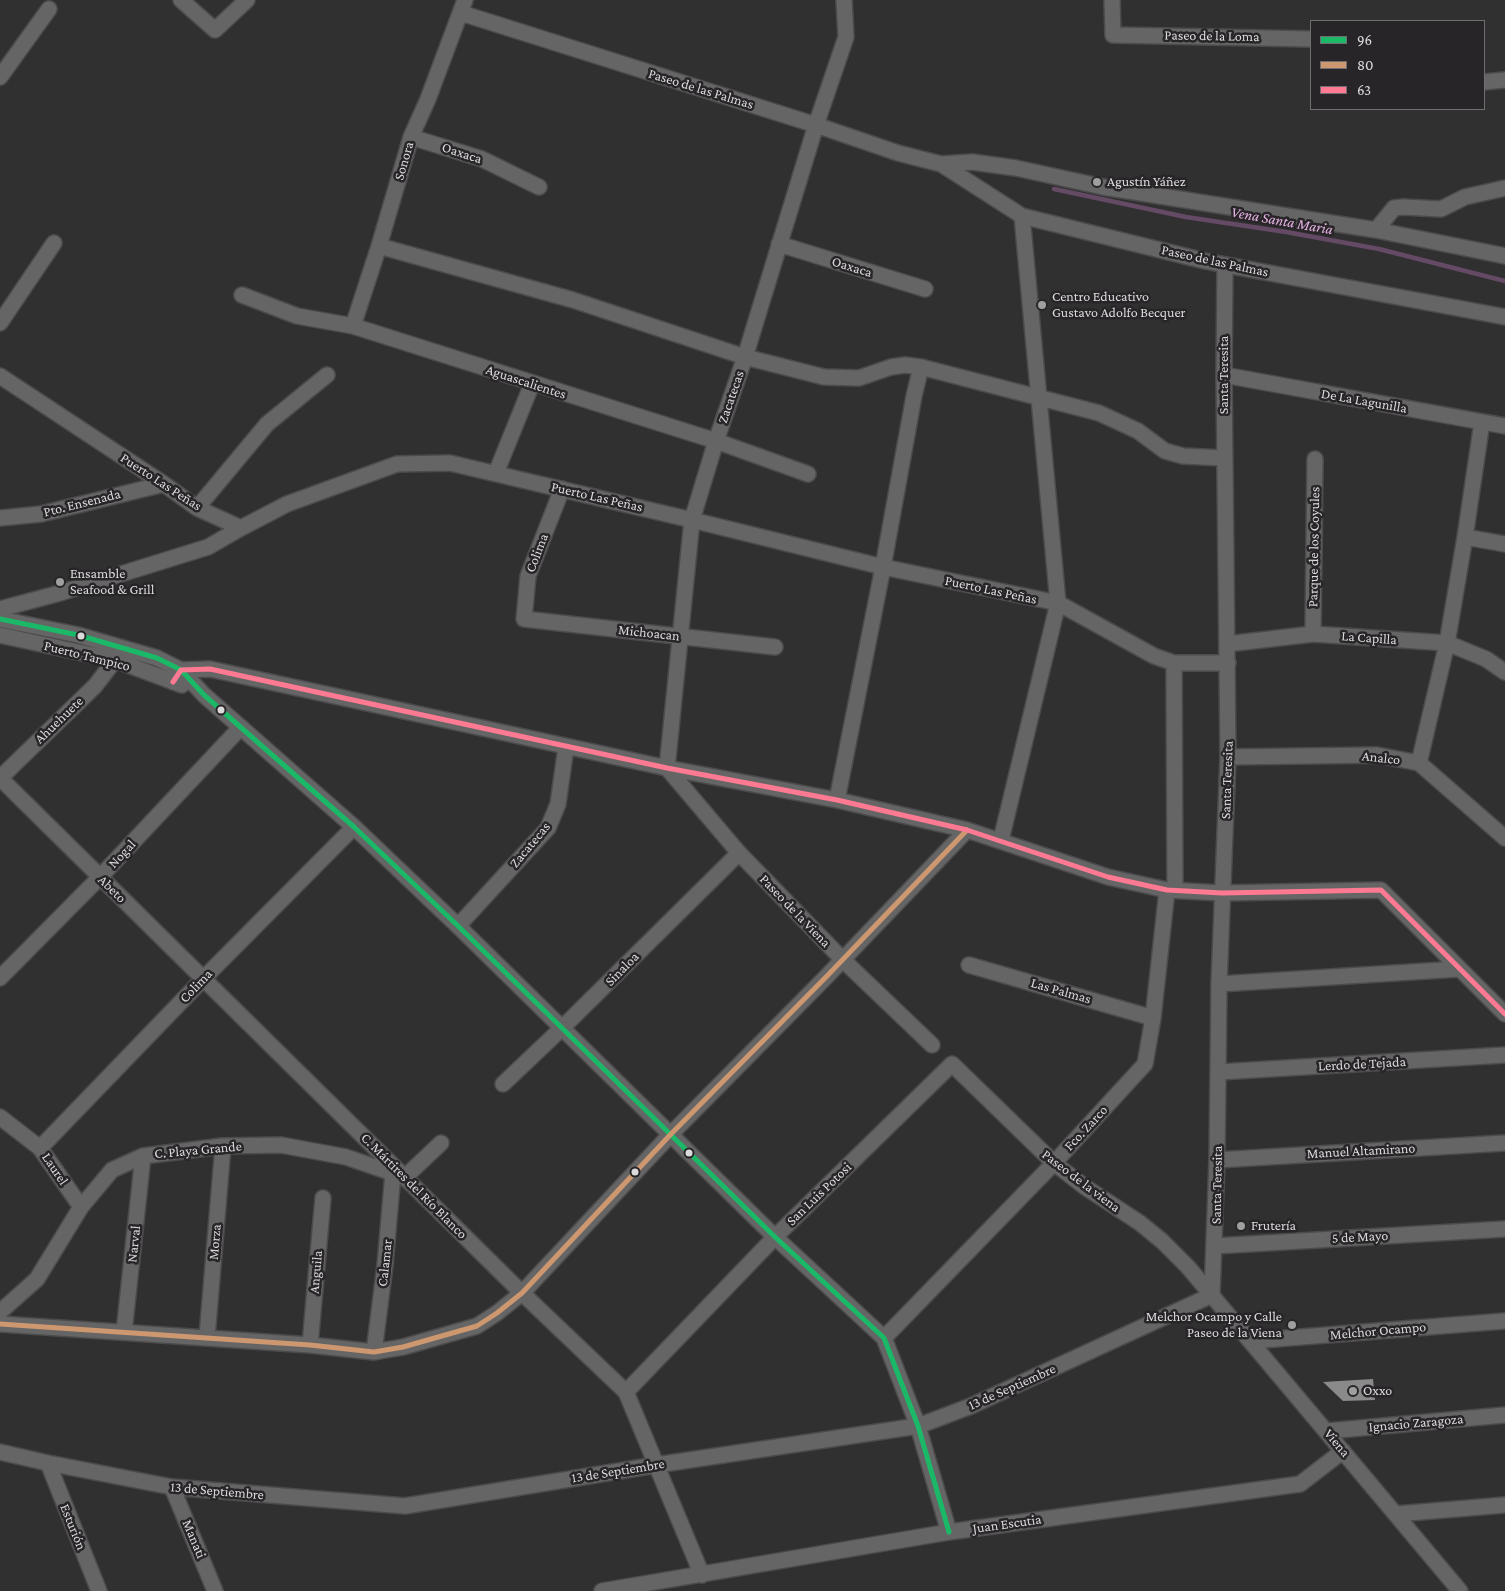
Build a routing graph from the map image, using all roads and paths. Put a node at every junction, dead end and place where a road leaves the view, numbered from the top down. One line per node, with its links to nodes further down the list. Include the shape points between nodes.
1 (181, 0): 2 (street, via 215,30)
2 (247, 0)
3 (844, 0): 11 (street, Zacatecas, via 846,37)
4 (1112, 0): 7 (street, Paseo de la Loma, via 1112,35)
5 (463, 6): 11 (street, Paseo de las Palmas); 12 (street, Sonora)
6 (49, 9): 8 (street)
7 (1310, 39)
8 (0, 77)
9 (1505, 80): 10 (street)
10 (1485, 82)
11 (816, 125): 13 (street, Paseo de las Palmas); 19 (street, Zacatecas)
12 (411, 137): 14 (street, Oaxaca, via 482,159); 20 (street, Sonora)
13 (941, 164): 16 (street, Paseo de las Palmas); 17 (street, Paseo de las Palmas, via 972,162 1016,168 1103,186)
14 (539, 187)
15 (1505, 188): 17 (street, via 1465,197 1441,209 1394,208)
16 (1022, 216): 22 (street, Paseo de las Palmas); 34 (street)
17 (1376, 230): 21 (street, Paseo de las Palmas)
18 (54, 243): 26 (street)
19 (779, 244): 23 (street, Oaxaca); 28 (street, Zacatecas)
20 (379, 246): 27 (street, Sonora); 28 (street, via 573,300)
21 (1505, 256)
22 (1225, 264): 25 (street, Paseo de las Palmas); 31 (street, Santa Teresita)
23 (925, 289)
24 (242, 295): 27 (street, Aguascalientes, via 297,316)
25 (1505, 317)
26 (0, 323)
27 (353, 326): 33 (street, Aguascalientes)
28 (745, 357): 29 (street, via 824,377 859,378 890,367); 37 (street, Zacatecas)
29 (921, 367): 34 (street); 50 (street)
30 (327, 375): 44 (street, via 267,424)
31 (1224, 375): 35 (street, De La Lagunilla); 38 (street, Santa Teresita)
32 (0, 376): 42 (street, Puerto Las Peñas)
33 (532, 384): 37 (street, Aguascalientes); 40 (street)
34 (1040, 398): 38 (street, via 1099,413 1138,431 1165,451 1183,456); 51 (street)
35 (1482, 422): 36 (street, De La Lagunilla); 48 (street)
36 (1505, 426)
37 (716, 441): 41 (street, Aguascalientes); 46 (street, Zacatecas)
38 (1224, 458): 59 (street, Santa Teresita)
39 (1315, 460): 55 (street, Parque de los Coyules)
40 (496, 474): 43 (street, Puerto Las Peñas); 47 (street, Puerto Las Peñas, via 450,463 397,464 287,504)
41 (808, 474)
42 (164, 484): 44 (street, Puerto Las Peñas); 45 (street, Pto. Ensenada, via 41,514)
43 (562, 489): 46 (street, Puerto Las Peñas); 54 (street, Colima, via 528,576)
44 (197, 508): 47 (street, Puerto Las Peñas)
45 (0, 518)
46 (692, 520): 50 (street, Puerto Las Peñas); 57 (street, Zacatecas)
47 (241, 528): 52 (street, via 200,550)
48 (1465, 536): 49 (street); 58 (street)
49 (1505, 544)
50 (883, 567): 51 (street, Puerto Las Peñas); 72 (street)
51 (1058, 604): 62 (street, Puerto Las Peñas, via 1154,656); 76 (street)
52 (0, 609)
53 (0, 619): 65 (street, Puerto Tampico, via 96,640 157,658)
54 (524, 619): 57 (street, Michoacan)
55 (1312, 634): 58 (street, La Capilla); 59 (street, La Capilla)
56 (0, 635): 61 (street, Puerto Tampico)
57 (680, 636): 60 (street, Michoacan); 70 (street, Zacatecas)
58 (1447, 643): 64 (street, La Capilla, via 1486,659); 69 (street)
59 (1227, 644): 63 (street, Santa Teresita)
60 (775, 647)
61 (115, 660): 65 (street, Puerto Tampico); 71 (street, Ahuehuete, via 95,686)
62 (1174, 662): 63 (street, Puerto Las Peñas); 79 (street, Fco. Zarco)
63 (1228, 663): 68 (street, Santa Teresita)
64 (1505, 672)
65 (177, 676): 66 (street); 67 (street, via 210,669)
66 (241, 727): 73 (street); 78 (street, Nogal)
67 (566, 747): 70 (street); 81 (street, Zacatecas, via 558,804 548,828)
68 (1228, 757): 69 (street, Analco, via 1377,755); 80 (street, Santa Teresita)
69 (1419, 763): 75 (street, Analco)
70 (666, 768): 72 (street); 77 (street, Paseo de la Viena)
71 (0, 778): 78 (street, Abeto)
72 (837, 800): 74 (street)
73 (354, 827): 81 (street); 86 (street, Colima)
74 (968, 830): 76 (street); 82 (street)
75 (1505, 838)
76 (1001, 840): 79 (street, via 1108,877)
77 (739, 853): 82 (street, Paseo de la Viena); 90 (street, Sinaloa)
78 (100, 877): 85 (street, Nogal); 86 (street, Abeto)
79 (1171, 890): 80 (street); 89 (street, Fco. Zarco)
80 (1222, 893): 84 (street, via 1381,890); 87 (street, Santa Teresita)
81 (458, 926): 90 (street)
82 (842, 960): 91 (street, Paseo de la Viena); 97 (street)
83 (969, 965): 89 (street, Las Palmas)
84 (1459, 968): 87 (street); 88 (street)
85 (0, 978)
86 (204, 978): 101 (street, Colima); 105 (street, C. Mártires del Río Blanco)
87 (1219, 984): 94 (street, Santa Teresita)
88 (1505, 1014)
89 (1153, 1018): 104 (street, Fco. Zarco, via 1145,1064)
90 (561, 1029): 95 (street, Sinaloa); 97 (street)
91 (932, 1045)
92 (1505, 1055): 94 (street, Lerdo de Tejada)
93 (952, 1064): 104 (street, Paseo de la viena); 109 (street, San Luis Potosi)
94 (1219, 1072): 103 (street, Santa Teresita)
95 (504, 1084)
96 (0, 1117): 101 (street, Laurel)
97 (671, 1134): 109 (street); 111 (street)
98 (1505, 1143): 103 (street, Manuel Altamirano)
99 (440, 1144): 105 (street)
100 (223, 1146): 102 (street, C. Playa Grande); 105 (street, C. Playa Grande, via 281,1144 346,1157); 117 (street, Morza)
101 (40, 1148): 107 (street, Laurel)
102 (143, 1156): 107 (street, C. Playa Grande, via 112,1170); 116 (street, Narval)
103 (1217, 1160): 110 (street, Santa Teresita)
104 (1054, 1163): 112 (street, Paseo de la viena, via 1162,1241); 118 (street, Fco. Zarco)
105 (399, 1175): 111 (street, C. Mártires del Río Blanco); 121 (street, Calamar)
106 (323, 1198): 120 (street, Anguila)
107 (81, 1207): 113 (street, C. Playa Grande, via 37,1279)
108 (1505, 1229): 110 (street, 5 de Mayo)
109 (775, 1237): 118 (street); 122 (street, San Luis Potosi)
110 (1215, 1246): 112 (street, Santa Teresita)
111 (522, 1293): 121 (street, via 477,1326); 122 (street, C. Mártires del Río Blanco)
112 (1212, 1295): 119 (street, Viena); 124 (street, 13 de Septiembre, via 971,1406)
113 (0, 1312)
114 (1505, 1321): 119 (street, Melchor Ocampo)
115 (0, 1324): 116 (street)
116 (124, 1332): 117 (street)
117 (207, 1338): 120 (street)
118 (884, 1338): 124 (street)
119 (1250, 1341): 125 (street, Viena)
120 (310, 1345): 121 (street)
121 (374, 1352)
122 (626, 1392): 129 (street)
123 (1505, 1415): 125 (street, Ignacio Zaragoza)
124 (918, 1426): 129 (street, 13 de Septiembre); 133 (street)
125 (1327, 1431): 126 (street, Viena)
126 (1343, 1451): 132 (street, Viena); 133 (street, Juan Escutia, via 1300,1484)
127 (0, 1452): 128 (street, 13 de Septiembre)
128 (48, 1463): 130 (street, 13 de Septiembre); 136 (street, Esturión)
129 (656, 1465): 130 (street, 13 de Septiembre, via 405,1506); 134 (street)
130 (172, 1488): 137 (street, Manati)
131 (1505, 1505): 132 (street)
132 (1396, 1514): 139 (street, Viena)
133 (949, 1532): 134 (street, Juan Escutia)
134 (702, 1575): 135 (street, Juan Escutia)
135 (631, 1589): 138 (street, Juan Escutia)
136 (99, 1591)
137 (215, 1591)
138 (602, 1591)
139 (1460, 1591)

